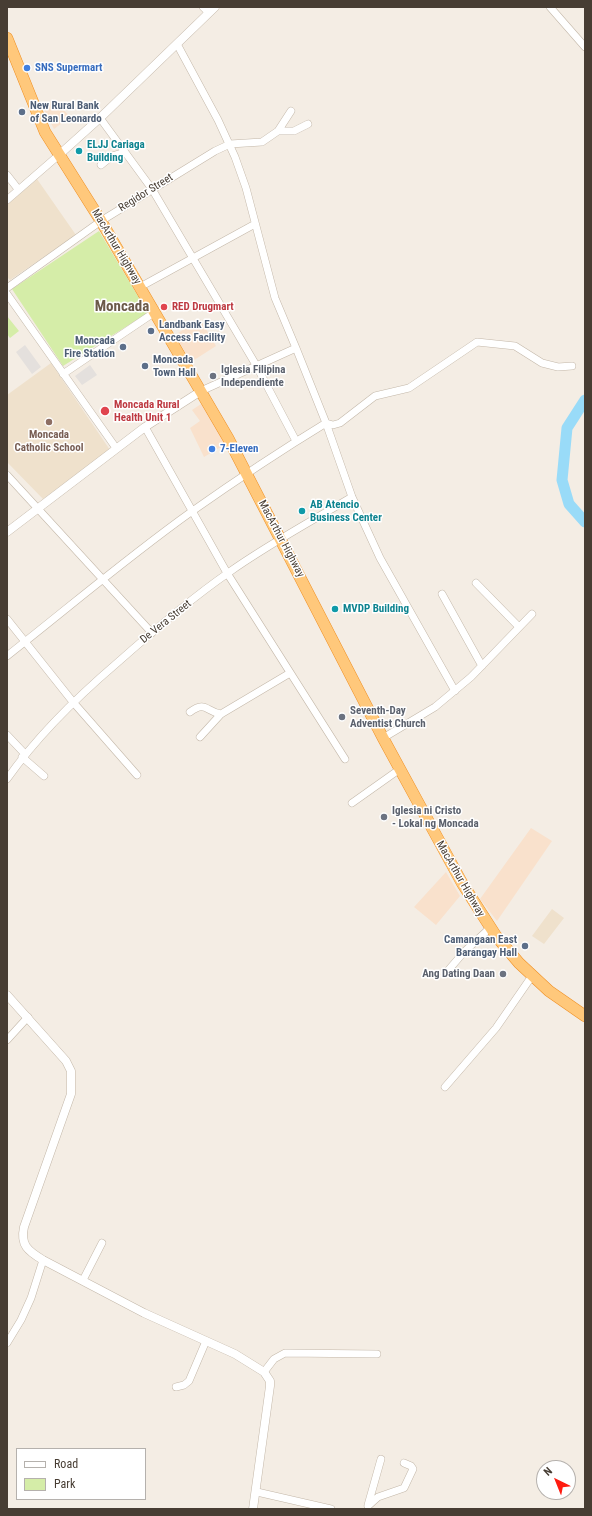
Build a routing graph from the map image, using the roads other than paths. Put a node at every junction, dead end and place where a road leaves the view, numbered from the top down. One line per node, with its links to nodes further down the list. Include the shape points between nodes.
1 (550, 7): 5 (street)
2 (209, 9): 4 (street)
3 (7, 38): 12 (highway, MacArthur Highway, via 45,132)
4 (177, 44): 7 (street); 10 (street)
5 (585, 47)
6 (291, 111): 9 (street)
7 (100, 118): 11 (street); 12 (street)
8 (308, 124): 9 (street, via 294,131)
9 (278, 131): 10 (street, via 262,142)
10 (230, 144): 16 (street, Regidor Street); 19 (street, via 246,188)
11 (124, 152): 13 (street, via 109,158); 16 (street)
12 (60, 154): 15 (street); 18 (highway, MacArthur Highway)
13 (101, 165)
14 (7, 175): 15 (street)
15 (18, 189): 17 (street)
16 (152, 189): 18 (street, Regidor Street); 20 (street)
17 (7, 200)
18 (101, 221): 21 (street, Regidor Street); 22 (highway, MacArthur Highway)
19 (255, 224): 20 (street); 25 (street, via 275,298)
20 (193, 258): 22 (street); 26 (street)
21 (8, 285)
22 (140, 287): 24 (highway, MacArthur Highway)
23 (7, 294): 28 (street)
24 (155, 312): 28 (street); 29 (highway, MacArthur Highway)
25 (296, 348): 26 (street); 30 (street)
26 (256, 365): 29 (street); 32 (street)
27 (572, 366): 30 (street, via 558,367 542,362 514,346 477,342 409,388 375,396 340,423)
28 (63, 374): 33 (street)
29 (201, 391): 31 (street); 34 (highway, MacArthur Highway)
30 (326, 423): 32 (street); 36 (street)
31 (145, 427): 33 (street); 38 (street)
32 (296, 441): 34 (street)
33 (116, 448): 37 (street)
34 (246, 474): 38 (street); 40 (highway, MacArthur Highway)
35 (7, 475): 37 (street)
36 (352, 497): 40 (street, De Vera Street); 53 (street, via 380,558)
37 (38, 507): 39 (street); 42 (street)
38 (192, 512): 41 (street); 42 (street)
39 (7, 532)
40 (280, 539): 41 (street, De Vera Street); 59 (highway, MacArthur Highway)
41 (227, 573): 48 (street, De Vera Street); 52 (street)
42 (103, 579): 48 (street); 49 (street)
43 (476, 583): 47 (street)
44 (442, 594): 51 (street)
45 (532, 614): 47 (street)
46 (7, 619): 49 (street)
47 (518, 627): 51 (street)
48 (152, 632): 54 (street, De Vera Street)
49 (26, 641): 50 (street); 54 (street)
50 (7, 656)
51 (482, 666): 53 (street)
52 (290, 673): 56 (street); 61 (street)
53 (455, 691): 59 (street, via 435,707)
54 (73, 702): 60 (street, De Vera Street); 63 (street)
55 (190, 712): 56 (street, via 196,707 204,706)
56 (221, 714): 58 (street)
57 (7, 735): 60 (street)
58 (200, 737)
59 (384, 738): 62 (highway, MacArthur Highway)
60 (24, 756): 64 (street); 65 (street, De Vera Street)
61 (345, 760)
62 (400, 770): 66 (street); 67 (highway, MacArthur Highway, via 462,883)
63 (137, 775)
64 (44, 776)
65 (7, 779)
66 (352, 803)
67 (490, 928): 68 (street); 69 (highway, MacArthur Highway)
68 (445, 974)
69 (532, 976): 71 (highway, MacArthur Highway, via 566,1005); 74 (street, via 496,1028)
70 (7, 995): 72 (street)
71 (585, 1016)
72 (28, 1017): 73 (street); 76 (street, via 66,1061 71,1076 71,1094 22,1234 27,1249)
73 (7, 1040)
74 (445, 1087)
75 (102, 1243): 77 (street)
76 (43, 1260): 77 (street); 79 (street, via 21,1320)
77 (83, 1280): 78 (street, via 144,1313)
78 (206, 1341): 81 (street, via 235,1354); 82 (street, via 189,1381)
79 (7, 1343)
80 (377, 1354): 81 (street, via 286,1353 274,1359)
81 (264, 1372): 85 (street, via 270,1386)
82 (176, 1388)
83 (381, 1459): 86 (street)
84 (404, 1463): 86 (street, via 413,1469 404,1488 378,1497)
85 (257, 1492): 87 (street); 88 (street)
86 (367, 1507)
87 (253, 1509)
88 (331, 1509)

